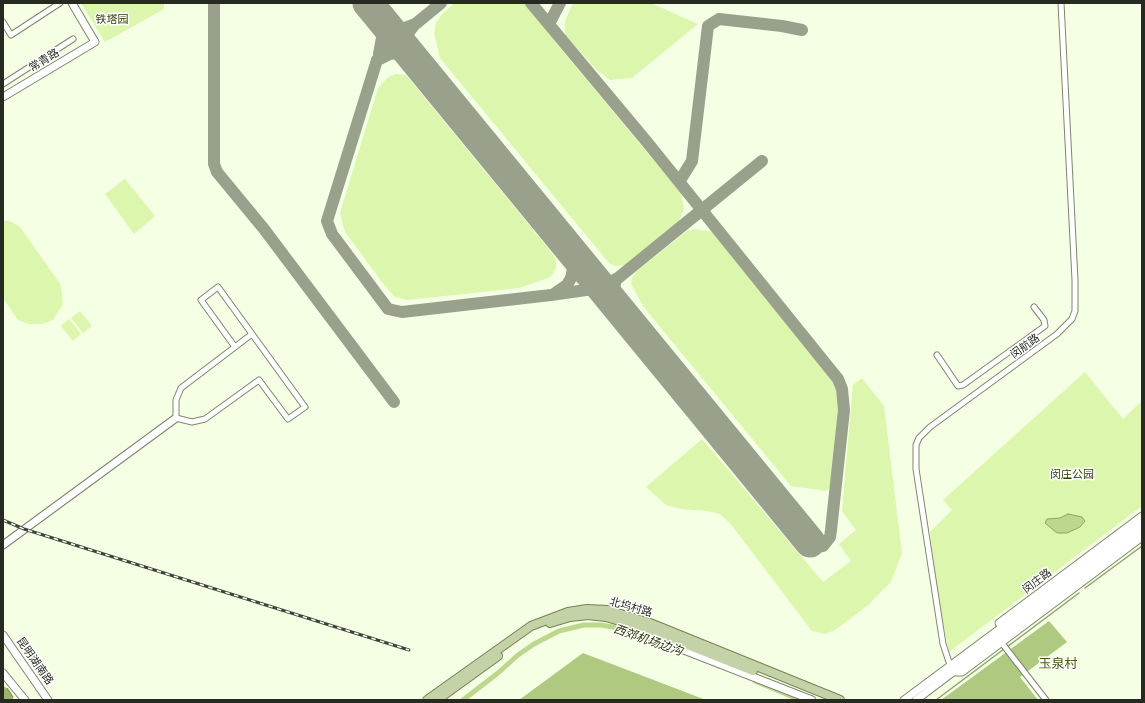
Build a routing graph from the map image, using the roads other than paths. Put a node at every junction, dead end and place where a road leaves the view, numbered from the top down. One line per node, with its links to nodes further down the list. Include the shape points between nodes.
1 (60, 3): 4 (street, via 11,35)
2 (72, 3): 7 (street, 常青路, via 95,42)
3 (1061, 3): 19 (street, 闵航路, via 1075,311 1072,319 1057,334 930,427 919,438 916,446 916,469 943,644)
4 (3, 22)
5 (73, 40): 6 (street)
6 (3, 84)
7 (3, 97)
8 (1034, 307): 11 (street, via 1044,320 1045,326 963,385 958,386)
9 (252, 334): 10 (street); 10 (street, via 218,287 212,291 201,300); 12 (street, via 305,407 288,419 259,380 205,419 192,422)
10 (235, 347): 12 (street, via 182,388 176,400)
11 (937, 355)
12 (176, 418): 15 (street)
13 (1141, 523): 19 (street, 闵庄路); 19 (street, 闵庄路, via 952,658)
14 (1142, 537): 18 (street, 闵庄路)
15 (3, 545)
16 (633, 624): 28 (main road, 北坞村路, via 588,615 551,623 520,639); 29 (street, 北坞村路, via 653,638); 30 (main road, 北坞村路)
17 (3, 635): 26 (street, 昆明湖南路)
18 (1004, 646): 19 (street, 闵庄路, via 962,672); 34 (street)
19 (952, 669): 32 (street, 闵庄路); 33 (street, 闵庄路)
20 (3, 673): 21 (street)
21 (13, 685): 22 (street); 23 (street); 25 (street)
22 (3, 690): 24 (highway, bridge)
23 (3, 695)
24 (10, 700)
25 (25, 700)
26 (48, 700)
27 (427, 700): 31 (main road, 北坞村路, via 531,626 568,612 587,609 608,610 650,623)
28 (437, 700)
29 (812, 700)
30 (827, 700)
31 (840, 700)
32 (904, 700)
33 (916, 700)
34 (1046, 700)

